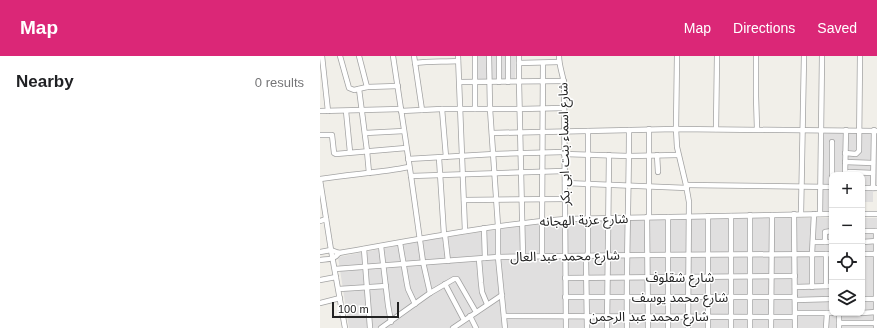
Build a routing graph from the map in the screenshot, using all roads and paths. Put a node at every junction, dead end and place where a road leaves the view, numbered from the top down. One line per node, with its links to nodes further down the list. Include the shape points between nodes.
1 (322, 56): 46 (street)
2 (340, 56): 34 (street, via 349,88)
3 (359, 56): 33 (street)
4 (393, 56): 32 (street)
5 (414, 56): 21 (street)
6 (475, 56): 27 (street)
7 (489, 56): 28 (street)
8 (499, 56): 29 (street)
9 (508, 56): 30 (street)
10 (519, 56): 22 (street)
11 (559, 56): 20 (street, شارع اسماء بنت ابى بكر)
12 (676, 56): 49 (street)
13 (717, 56): 50 (street)
14 (756, 56): 52 (street)
15 (804, 56): 53 (street)
16 (822, 56): 54 (street)
17 (860, 56): 56 (street)
18 (429, 59): 19 (street, via 438,62); 21 (street)
19 (458, 59): 26 (street)
20 (559, 62): 23 (street); 25 (street, شارع اسماء بنت ابى بكر)
21 (415, 63): 44 (street)
22 (519, 63): 23 (street); 31 (street)
23 (543, 63): 24 (street)
24 (543, 81): 25 (street); 31 (street); 36 (street)
25 (564, 81): 37 (street, شارع اسماء بنت ابى بكر)
26 (460, 82): 27 (street); 35 (street)
27 (475, 82): 28 (street); 39 (street)
28 (489, 82): 29 (street); 40 (street)
29 (499, 82): 30 (street)
30 (508, 82): 31 (street)
31 (519, 82): 41 (street)
32 (398, 86): 33 (street); 43 (street)
33 (367, 87): 34 (street)
34 (360, 89): 42 (street)
35 (461, 108): 38 (street); 39 (street); 75 (street)
36 (543, 108): 37 (street); 41 (street); 62 (street)
37 (564, 108): 59 (street, شارع اسماء بنت ابى بكر)
38 (442, 109): 44 (street); 82 (street)
39 (475, 109): 40 (street)
40 (490, 109): 41 (street); 64 (street)
41 (520, 109): 61 (street)
42 (362, 110): 43 (street); 47 (street); 63 (street)
43 (401, 110): 44 (street); 58 (street)
44 (422, 110)
45 (320, 111): 46 (street)
46 (328, 111): 47 (street)
47 (346, 111): 69 (street)
48 (649, 129): 49 (street); 51 (street); 81 (street)
49 (676, 129): 50 (street); 79 (street)
50 (716, 129): 52 (street)
51 (629, 130): 60 (street); 80 (street)
52 (757, 130): 53 (street)
53 (803, 130): 54 (street); 108 (street)
54 (822, 130): 55 (street); 109 (street)
55 (846, 130): 56 (street); 73 (street)
56 (860, 130): 57 (street); 73 (street, via 858,152)
57 (875, 130): 86 (street)
58 (404, 131): 63 (street); 67 (street)
59 (564, 131): 60 (street); 62 (street); 72 (street, شارع اسماء بنت ابى بكر)
60 (588, 131): 76 (street)
61 (521, 132): 62 (street); 64 (street); 70 (street)
62 (542, 132): 71 (street)
63 (365, 133): 68 (street)
64 (492, 133): 74 (street)
65 (320, 135): 69 (street, via 332,135 335,154)
66 (832, 142): 92 (street)
67 (406, 148): 68 (street); 84 (street)
68 (367, 151): 69 (street); 95 (street)
69 (350, 152)
70 (521, 153): 71 (street); 74 (street); 89 (street)
71 (542, 153): 72 (street); 90 (street)
72 (564, 153): 76 (street); 88 (street, شارع اسماء بنت ابى بكر)
73 (845, 153): 85 (street)
74 (494, 154): 75 (street); 96 (street)
75 (462, 155): 82 (street); 99 (street)
76 (588, 155): 77 (street); 103 (street)
77 (609, 155): 80 (street); 104 (street)
78 (657, 155): 79 (street); 81 (street); 91 (street)
79 (678, 155): 107 (street)
80 (629, 156): 81 (street); 105 (street)
81 (649, 156): 106 (street)
82 (446, 157): 83 (street)
83 (439, 158): 84 (street); 98 (street)
84 (408, 159): 87 (street)
85 (845, 162): 86 (street); 93 (street)
86 (873, 163): 94 (street)
87 (409, 168): 95 (street); 100 (street)
88 (564, 171): 90 (street); 102 (street, شارع اسماء بنت ابى بكر)
89 (522, 172): 90 (street); 96 (street); 113 (street)
90 (542, 172): 114 (street)
91 (658, 172)
92 (832, 172)
93 (847, 172)
94 (873, 172): 97 (street); 111 (street)
95 (369, 173): 101 (street)
96 (495, 173): 99 (street); 116 (street)
97 (865, 173)
98 (440, 174): 99 (street); 100 (street); 146 (street)
99 (463, 174): 115 (street)
100 (411, 176): 147 (street)
101 (320, 179): 117 (street)
102 (565, 183): 103 (street); 112 (street, شارع اسماء بنت ابى بكر)
103 (588, 184): 104 (street); 132 (street)
104 (609, 185): 105 (street); 133 (street)
105 (629, 186): 106 (street); 134 (street)
106 (649, 187): 107 (street); 129 (street)
107 (687, 187): 108 (street); 131 (street)
108 (802, 187): 109 (street); 119 (street)
109 (821, 187): 110 (street); 121 (street)
110 (829, 187)
111 (875, 188)
112 (565, 198): 114 (street); 136 (street, شارع اسماء بنت ابى بكر)
113 (522, 199): 114 (street); 116 (street); 139 (street)
114 (542, 199): 138 (street)
115 (464, 200): 116 (street); 142 (street)
116 (496, 200): 140 (street)
117 (322, 206): 135 (street)
118 (794, 214): 119 (street, شارع عزبة الهجانه); 126 (street, شارع عزبة الهجانه); 165 (street)
119 (801, 214): 120 (street, شارع عزبة الهجانه)
120 (814, 214): 121 (street, شارع عزبة الهجانه); 149 (street)
121 (820, 214): 122 (street, شارع عزبة الهجانه)
122 (829, 214)
123 (865, 214): 124 (street)
124 (877, 214)
125 (750, 215): 126 (street, شارع عزبة الهجانه); 128 (street, شارع عزبة الهجانه); 163 (street)
126 (772, 215): 164 (street)
127 (708, 216): 128 (street, شارع عزبة الهجانه); 131 (street, شارع عزبة الهجانه); 161 (street)
128 (731, 216): 162 (street)
129 (648, 217): 130 (street, شارع عزبة الهجانه); 134 (street, شارع عزبة الهجانه); 159 (street)
130 (668, 217): 131 (street, شارع عزبة الهجانه); 160 (street)
131 (688, 217): 171 (street)
132 (589, 218): 133 (street, شارع عزبة الهجانه); 136 (street, شارع عزبة الهجانه); 168 (street)
133 (608, 218): 134 (street, شارع عزبة الهجانه); 169 (street)
134 (628, 218): 170 (street)
135 (326, 219): 137 (street); 156 (street)
136 (565, 219): 138 (street, شارع عزبة الهجانه); 174 (street, شارع اسماء بنت ابى بكر)
137 (320, 221)
138 (542, 221): 139 (street, شارع عزبة الهجانه); 173 (street)
139 (522, 223): 140 (street, شارع عزبة الهجانه); 176 (street)
140 (498, 226): 141 (street, شارع عزبة الهجانه); 175 (street)
141 (484, 228): 142 (street, شارع عزبة الهجانه); 178 (street)
142 (465, 231): 146 (street, شارع عزبة الهجانه)
143 (865, 231): 144 (street)
144 (876, 231): 148 (street)
145 (829, 232): 150 (street, via 825,233)
146 (445, 235): 147 (street, شارع عزبة الهجانه); 182 (street)
147 (420, 239): 153 (street, شارع عزبة الهجانه); 183 (street)
148 (876, 241): 152 (street); 177 (street)
149 (813, 242): 150 (street); 166 (street)
150 (825, 242): 151 (street)
151 (829, 242)
152 (865, 242)
153 (400, 243): 154 (street, شارع عزبة الهجانه); 184 (street)
154 (382, 246): 155 (street, شارع عزبة الهجانه); 185 (street)
155 (364, 249): 158 (street, شارع عزبة الهجانه); 186 (street)
156 (331, 250): 157 (street); 158 (street); 179 (street)
157 (320, 252)
158 (339, 253): 179 (street)
159 (647, 254): 160 (street, شارع محمد عبد العال); 170 (street, شارع محمد عبد العال); 194 (street)
160 (668, 254): 171 (street, شارع محمد عبد العال); 195 (street)
161 (708, 254): 162 (street, شارع محمد عبد العال); 171 (street, شارع محمد عبد العال); 197 (street)
162 (731, 254): 163 (street, شارع محمد عبد العال); 198 (street)
163 (750, 254): 164 (street, شارع محمد عبد العال); 199 (street)
164 (772, 254): 165 (street, شارع محمد عبد العال); 189 (street)
165 (795, 254): 166 (street, شارع محمد عبد العال); 190 (street)
166 (812, 254): 167 (street, شارع محمد عبد العال); 209 (street)
167 (826, 254): 206 (street)
168 (587, 255): 169 (street, شارع محمد عبد العال); 174 (street, شارع محمد عبد العال); 201 (street)
169 (608, 255): 170 (street, شارع محمد عبد العال); 192 (street)
170 (627, 255): 193 (street)
171 (688, 255): 196 (street)
172 (865, 255): 177 (street)
173 (542, 256): 174 (street, شارع محمد عبد العال); 176 (street, شارع محمد عبد العال)
174 (565, 256): 200 (street, شارع اسماء بنت ابى بكر)
175 (498, 257): 176 (street, شارع محمد عبد العال); 178 (street, شارع محمد عبد العال); 213 (street)
176 (524, 257)
177 (876, 257): 187 (street)
178 (485, 258): 180 (street, شارع محمد عبد العال)
179 (333, 259): 181 (street); 188 (street)
180 (479, 259): 182 (street, شارع محمد عبد العال); 232 (street, via 480,283)
181 (320, 260)
182 (448, 261): 183 (street, شارع محمد عبد العال)
183 (423, 262): 184 (street, شارع محمد عبد العال); 212 (street)
184 (403, 264): 185 (street, شارع محمد عبد العال); 231 (street, via 408,289)
185 (383, 265): 186 (street, شارع محمد عبد العال); 205 (street)
186 (365, 266): 188 (street, شارع محمد عبد العال); 207 (street)
187 (876, 268): 203 (street)
188 (335, 269): 191 (street)
189 (771, 276): 190 (street, شارع شقلوف); 199 (street, شارع شقلوف); 224 (street)
190 (795, 276): 208 (street)
191 (336, 277): 202 (street); 210 (street)
192 (608, 277): 193 (street, شارع شقلوف); 201 (street, شارع شقلوف); 216 (street)
193 (626, 277): 194 (street, شارع شقلوف); 217 (street)
194 (648, 277): 195 (street, شارع شقلوف); 218 (street)
195 (668, 277): 196 (street, شارع شقلوف); 219 (street)
196 (688, 277): 197 (street, شارع شقلوف); 220 (street)
197 (708, 277): 198 (street, شارع شقلوف); 221 (street)
198 (731, 277): 199 (street, شارع شقلوف); 222 (street)
199 (750, 277): 223 (street)
200 (565, 278): 201 (street, شارع شقلوف); 214 (street, شارع اسماء بنت ابى بكر)
201 (586, 278): 215 (street)
202 (320, 280)
203 (876, 280): 211 (street)
204 (445, 284): 212 (street); 233 (street, via 457,279); 251 (street)
205 (386, 286): 207 (street); 252 (street)
206 (826, 286): 209 (street)
207 (367, 287): 210 (street); 258 (street)
208 (795, 287): 209 (street); 226 (street)
209 (812, 287)
210 (339, 289): 225 (street)
211 (876, 291): 229 (street)
212 (430, 293): 231 (street)
213 (502, 295): 232 (street); 239 (street)
214 (565, 297): 215 (street, شارع محمد يوسف); 240 (street, شارع اسماء بنت ابى بكر)
215 (587, 297): 216 (street, شارع محمد يوسف); 241 (street)
216 (607, 297): 217 (street, شارع محمد يوسف); 242 (street)
217 (627, 297): 218 (street, شارع محمد يوسف); 243 (street)
218 (648, 297): 219 (street, شارع محمد يوسف); 244 (street)
219 (668, 297): 220 (street, شارع محمد يوسف); 245 (street)
220 (688, 297): 221 (street, شارع محمد يوسف); 246 (street)
221 (708, 297): 222 (street, شارع محمد يوسف); 247 (street)
222 (731, 297): 223 (street, شارع محمد يوسف); 248 (street)
223 (750, 297): 224 (street, شارع محمد يوسف); 249 (street)
224 (771, 297): 226 (street, شارع محمد يوسف); 250 (street)
225 (340, 298): 230 (street); 257 (street)
226 (795, 298): 228 (street, شارع محمد يوسف); 237 (street)
227 (865, 299): 229 (street)
228 (829, 300)
229 (876, 301): 234 (street)
230 (320, 303)
231 (415, 304): 252 (street)
232 (487, 304): 233 (street)
233 (476, 312): 238 (street)
234 (876, 312): 236 (street); 253 (street)
235 (829, 313): 237 (street, شارع محمد عبد الرحمن); 275 (street)
236 (865, 313)
237 (795, 315): 250 (street, شارع محمد عبد الرحمن); 274 (street)
238 (470, 316): 251 (street); 261 (street)
239 (504, 316): 240 (street, شارع محمد عبد الرحمن); 262 (street)
240 (565, 316): 241 (street, شارع محمد عبد الرحمن); 263 (street, شارع اسماء بنت ابى بكر)
241 (587, 316): 242 (street, شارع محمد عبد الرحمن); 264 (street)
242 (607, 316): 243 (street, شارع محمد عبد الرحمن); 265 (street)
243 (627, 316): 244 (street, شارع محمد عبد الرحمن); 266 (street)
244 (648, 316): 245 (street, شارع محمد عبد الرحمن); 267 (street)
245 (668, 316): 246 (street, شارع محمد عبد الرحمن); 268 (street)
246 (688, 316): 247 (street, شارع محمد عبد الرحمن); 269 (street)
247 (708, 316): 248 (street, شارع محمد عبد الرحمن); 270 (street)
248 (731, 317): 249 (street, شارع محمد عبد الرحمن); 271 (street)
249 (750, 317): 250 (street, شارع محمد عبد الرحمن); 272 (street)
250 (771, 317): 273 (street)
251 (464, 320): 260 (street)
252 (391, 322): 259 (street)
253 (876, 322): 256 (street)
254 (839, 325): 255 (street)
255 (849, 325): 256 (street)
256 (861, 325)
257 (346, 328)
258 (370, 328)
259 (381, 328)
260 (452, 328)
261 (476, 328)
262 (505, 328)
263 (566, 328)
264 (587, 328)
265 (607, 328)
266 (627, 328)
267 (648, 328)
268 (668, 328)
269 (688, 328)
270 (708, 328)
271 (731, 328)
272 (750, 328)
273 (770, 328)
274 (795, 328)
275 (826, 328)

